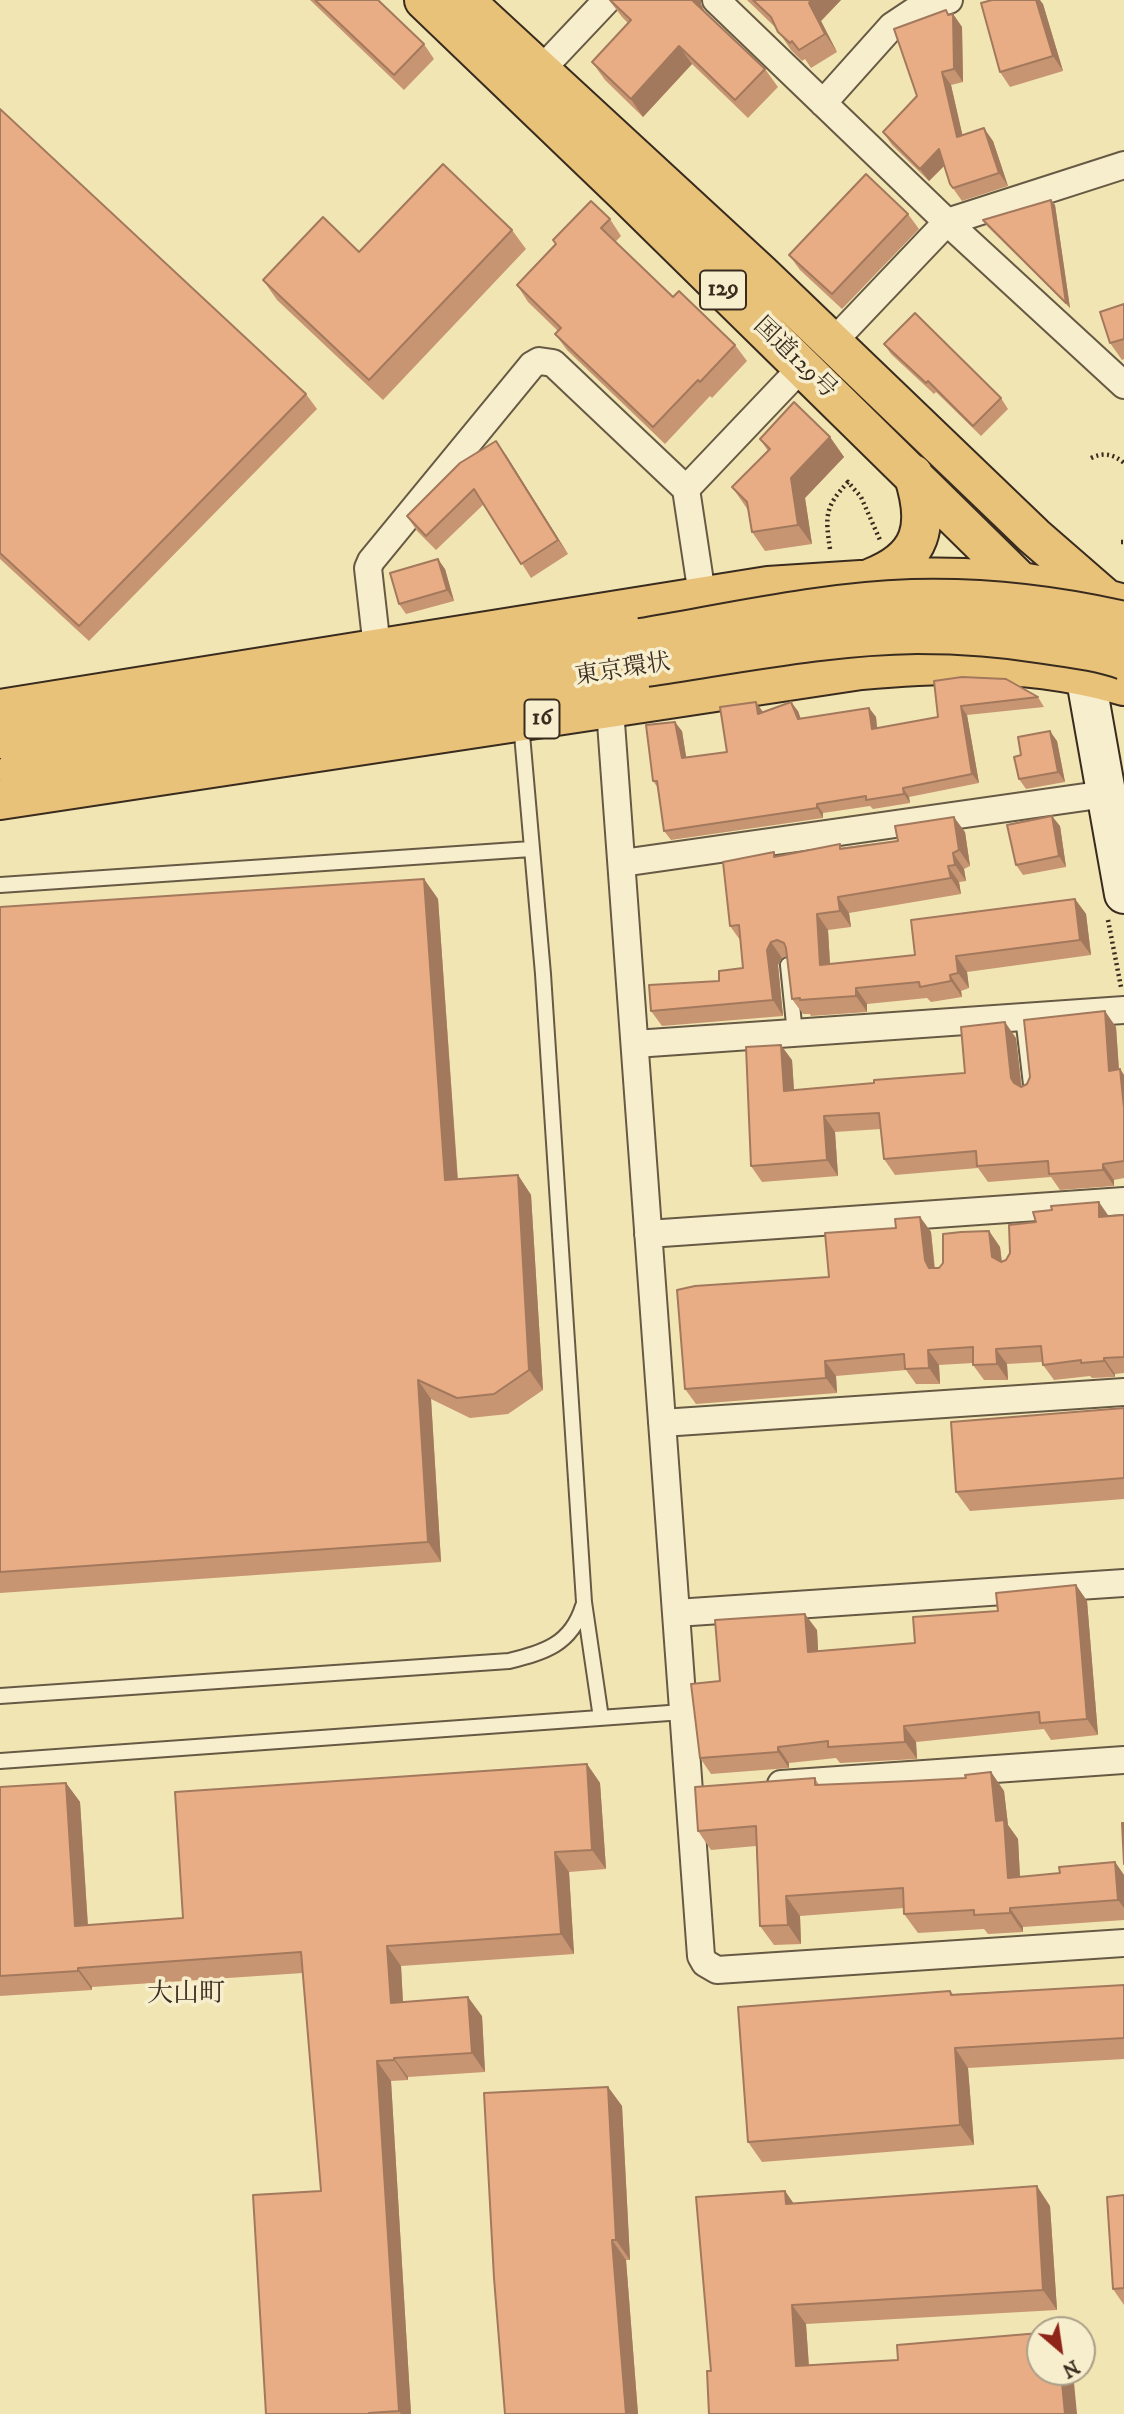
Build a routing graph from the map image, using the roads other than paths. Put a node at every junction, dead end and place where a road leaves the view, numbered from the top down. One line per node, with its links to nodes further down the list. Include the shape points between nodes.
1 (424, 0): 11 (highway, 国道129号 / 129)
2 (464, 0): 6 (highway, 国道129号 / 129)
3 (607, 0): 6 (street)
4 (716, 0): 7 (street)
5 (949, 0): 7 (street, via 913,12 892,26)
6 (539, 72): 10 (highway, 国道129号 / 129)
7 (823, 103): 9 (street)
8 (1124, 165): 9 (street)
9 (947, 222): 10 (street); 12 (street)
10 (832, 342): 15 (highway, 国道129号 / 129)
11 (802, 367): 13 (highway, 国道129号 / 129); 14 (street)
12 (1124, 386)
13 (913, 474): 16 (highway, via 923,511 912,552 894,568); 17 (highway, 国道129号 / 129)
14 (686, 489): 19 (street); 21 (street, via 553,363 539,361 370,562)
15 (1034, 536): 18 (highway); 20 (highway, 国道129号 / 129)
16 (869, 579): 17 (highway); 19 (highway)
17 (1021, 582): 18 (highway); 24 (highway, 国道129号 / 129, via 1051,618)
18 (1066, 590): 20 (highway); 24 (highway)
19 (702, 595): 21 (highway)
20 (1118, 608): 22 (highway, 東京環状 / 16, bridge, via 1078,611 963,598 909,599 798,612)
21 (377, 648): 26 (highway)
22 (643, 652): 23 (highway, 東京環状 / 16, bridge, via 914,634 1025,641); 29 (highway, 東京環状 / 16); 30 (highway, 東京環状 / 16)
23 (1124, 660)
24 (1085, 674): 25 (highway, 16); 27 (highway, 16, via 1028,666 918,665); 31 (street)
25 (1124, 686)
26 (0, 709)
27 (610, 709): 28 (highway, 16); 34 (street)
28 (521, 722): 32 (highway, 16); 33 (lane)
29 (0, 738)
30 (0, 773)
31 (1106, 794): 34 (street); 35 (street)
32 (0, 800)
33 (531, 849): 36 (lane); 48 (lane)
34 (622, 863): 41 (street)
35 (1123, 880)
36 (0, 885)
37 (788, 965): 40 (lane)
38 (1124, 1010): 39 (street)
39 (1023, 1017): 40 (street); 42 (lane)
40 (795, 1034): 41 (street)
41 (635, 1044): 44 (street)
42 (1032, 1093)
43 (1124, 1201): 44 (street, via 943,1219)
44 (648, 1234): 46 (street)
45 (1124, 1392): 46 (street)
46 (662, 1423): 49 (street)
47 (1124, 1583): 49 (street)
48 (584, 1602): 50 (lane, via 567,1637 542,1652 509,1661); 52 (lane)
49 (676, 1613): 51 (street)
50 (0, 1696)
51 (683, 1712): 52 (lane); 57 (street)
52 (601, 1718): 54 (lane)
53 (1124, 1760): 55 (street)
54 (0, 1761)
55 (758, 1786)
56 (716, 1789): 57 (street)
57 (689, 1791): 58 (street, via 701,1956 717,1970)
58 (1124, 1943)

